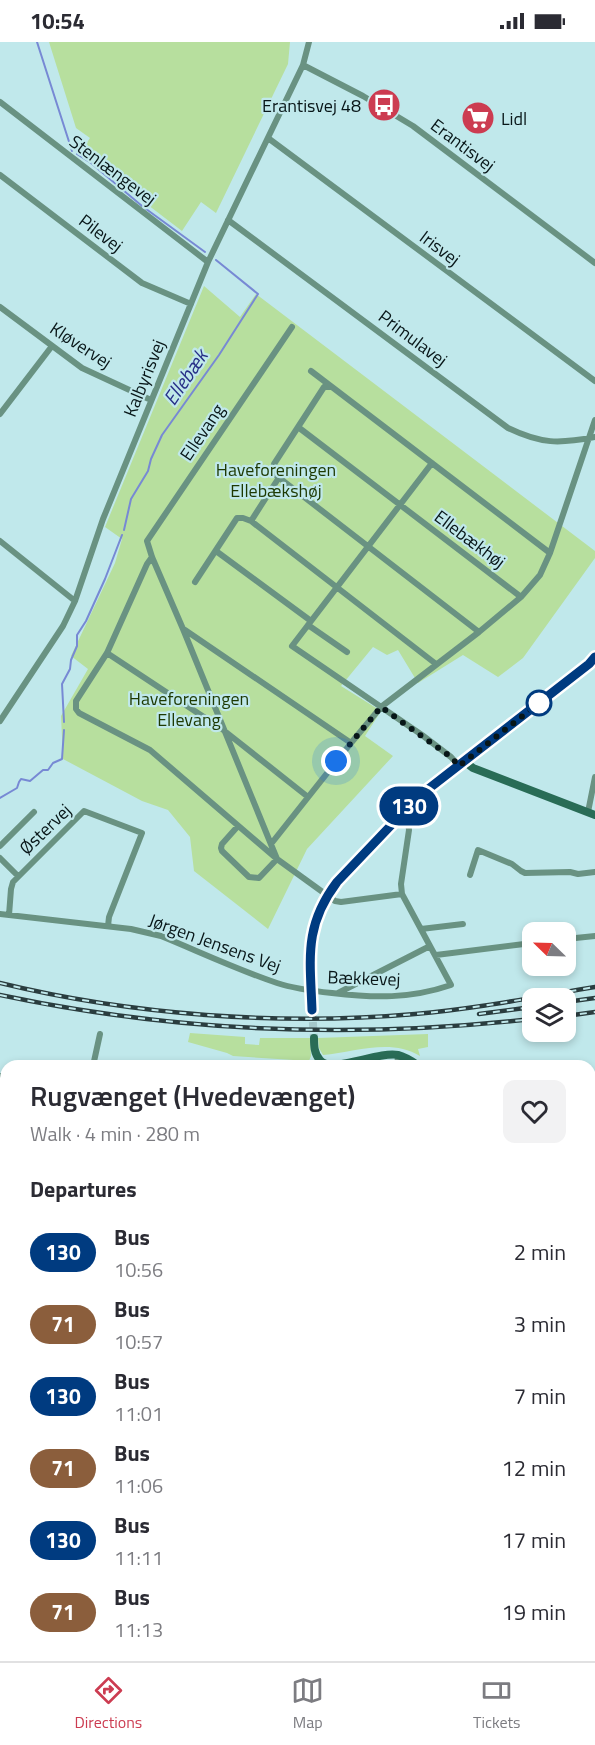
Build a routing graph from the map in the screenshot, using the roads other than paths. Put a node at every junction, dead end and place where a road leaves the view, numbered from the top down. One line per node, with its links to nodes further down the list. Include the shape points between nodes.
1 (309, 42): 2 (street, Kalbyrisvej)
2 (303, 65): 4 (street, Kalbyrisvej); 8 (street, Erantisvej, via 413,126)
3 (0, 102): 7 (street, Stenlængevej)
4 (268, 138): 6 (street, Kalbyrisvej); 14 (street, Irisvej)
5 (0, 175): 9 (street, Pilevej, via 142,283)
6 (228, 220): 7 (street, Kalbyrisvej); 20 (street, Primulavej, via 508,428 524,436 560,443)
7 (208, 262): 9 (street, Kalbyrisvej)
8 (595, 263)
9 (191, 304): 16 (street, Kalbyrisvej)
10 (0, 307): 12 (street, Kløvervej)
11 (292, 327): 29 (street, Ellevang, via 147,541)
12 (52, 346): 16 (street, Kløvervej, via 90,373); 17 (street)
13 (311, 371): 15 (street, Ellebækhøj)
14 (595, 381)
15 (332, 387): 19 (street, via 324,387); 21 (street, Ellebækhøj)
16 (152, 400): 33 (street, Kalbyrisvej, via 102,519)
17 (0, 414)
18 (595, 420): 20 (street)
19 (298, 427): 22 (street, via 273,464 273,473); 23 (street, Ellebækhøj)
20 (592, 438): 28 (street)
21 (432, 463): 23 (street); 28 (street, Ellebækhøj)
22 (278, 478): 24 (street); 26 (street)
23 (400, 504): 26 (street); 32 (street, Ellebækhøj)
24 (251, 521): 27 (street, via 237,518); 31 (street)
25 (0, 541): 33 (street)
26 (368, 546): 31 (street); 36 (street)
27 (216, 551): 30 (street); 34 (street)
28 (550, 553): 32 (street, via 540,575)
29 (152, 557): 35 (street, Ellevang); 38 (street, Ellevang)
30 (195, 582)
31 (336, 587): 34 (street); 40 (street)
32 (521, 597): 36 (street)
33 (75, 601): 42 (street, Kalbyrisvej, via 63,626)
34 (309, 623): 37 (street); 41 (street, via 292,646)
35 (183, 630): 43 (street, Ellevang); 44 (street)
36 (479, 632): 40 (street)
37 (348, 652)
38 (108, 653): 43 (street); 51 (street, Ellevang, via 76,701 76,710 150,750)
39 (595, 657): 45 (street)
40 (436, 664): 41 (street)
41 (381, 707): 44 (street); 45 (street)
42 (0, 719)
43 (222, 729): 47 (street); 52 (street, Ellevang)
44 (351, 743): 47 (street)
45 (462, 764): 49 (street); 50 (street)
46 (595, 777): 50 (street)
47 (308, 797): 52 (street)
48 (34, 812): 53 (street)
49 (403, 813): 59 (street, via 409,830); 60 (street)
50 (592, 814)
51 (238, 826): 55 (street, Ellevang); 55 (street, via 220,848 249,877 259,878)
52 (271, 844): 55 (street, Ellevang)
53 (0, 846)
54 (0, 858): 58 (street)
55 (277, 859): 60 (street, Ellevang)
56 (595, 872): 57 (street, via 525,873 478,850)
57 (470, 875)
58 (18, 876): 62 (street, Østervej, via 11,889); 64 (street, Østervej, via 84,811 142,832)
59 (402, 894): 60 (street, via 341,902); 65 (street)
60 (327, 896): 71 (street, via 313,927)
61 (0, 914): 62 (street, Jørgen Jensens Vej)
62 (9, 915): 64 (street, Jørgen Jensens Vej)
63 (463, 924): 65 (street)
64 (108, 926): 71 (street, Jørgen Jensens Vej, via 161,936 277,983)
65 (421, 929): 69 (street)
66 (595, 936): 67 (street)
67 (576, 938)
68 (522, 944): 70 (street)
69 (430, 946): 70 (street); 72 (street)
70 (436, 955): 72 (street, Bækkevej, via 451,985 393,997)
71 (311, 990): 72 (street, Bækkevej); 73 (street)
72 (337, 993)
73 (312, 1010)
74 (100, 1034): 77 (street)
75 (314, 1038): 78 (street)
76 (399, 1055): 79 (street); 80 (street); 81 (street)
77 (94, 1060)
78 (319, 1060)
79 (358, 1060)
80 (398, 1060)
81 (410, 1060)

